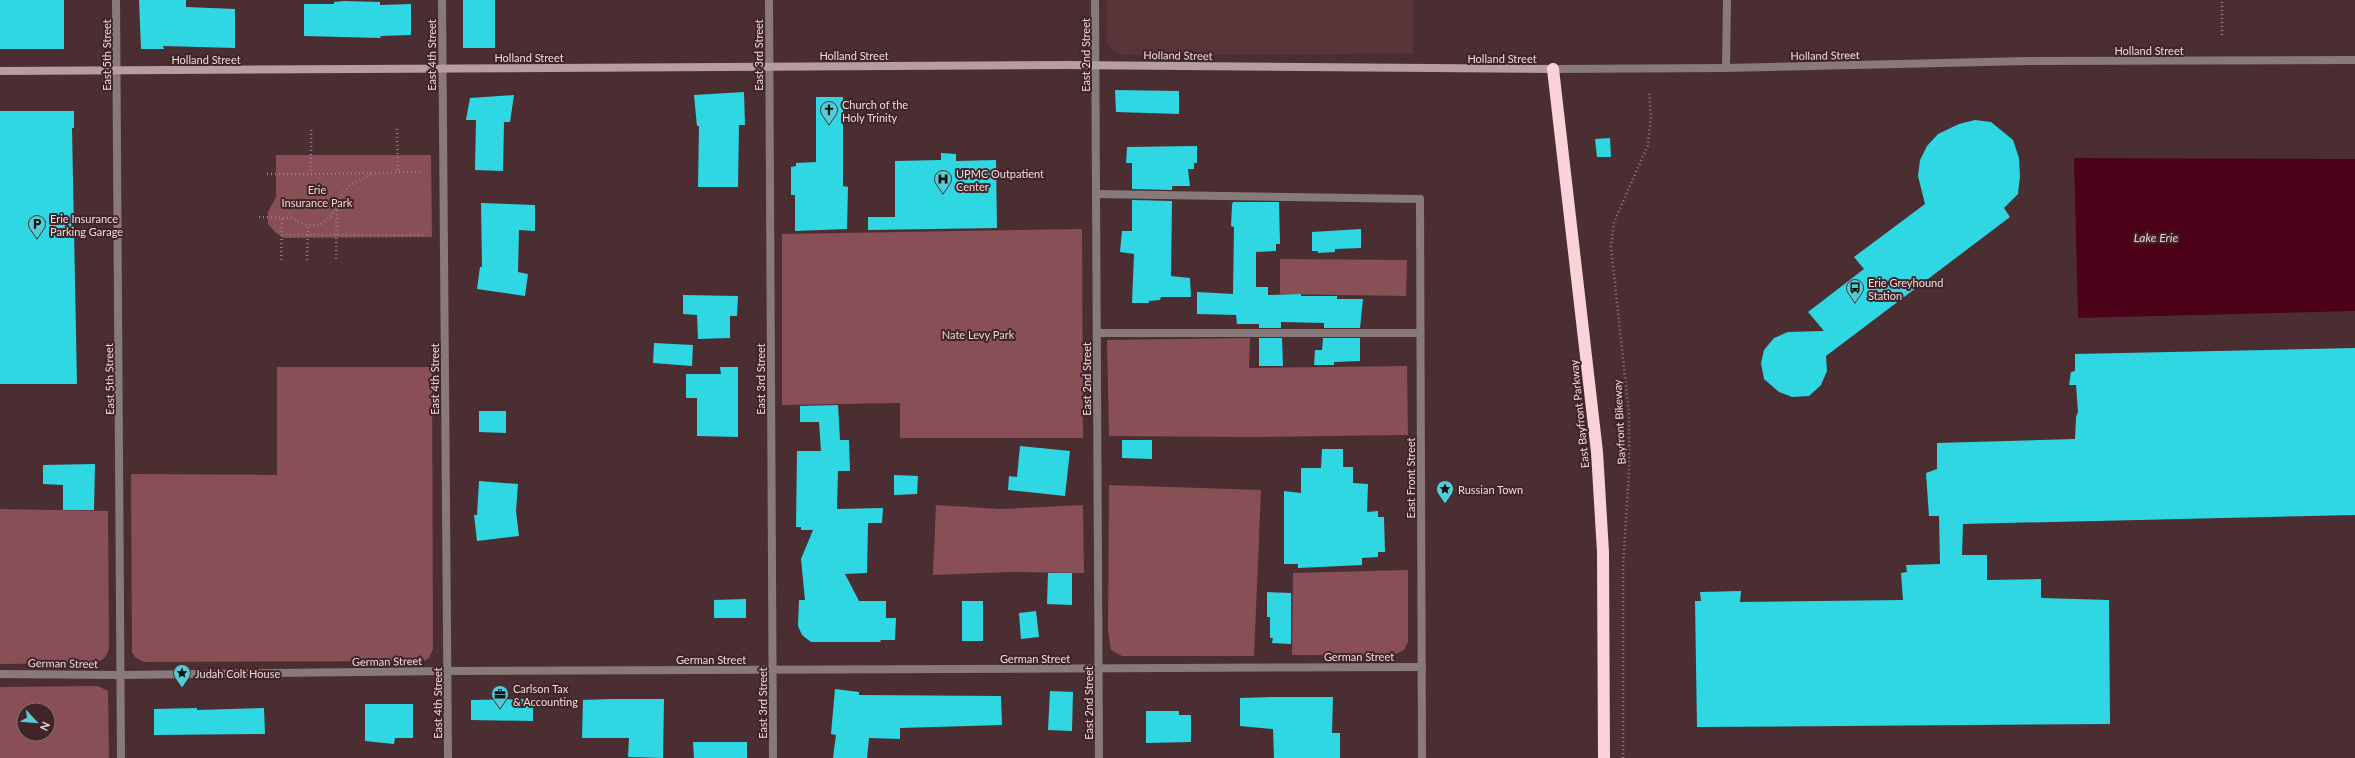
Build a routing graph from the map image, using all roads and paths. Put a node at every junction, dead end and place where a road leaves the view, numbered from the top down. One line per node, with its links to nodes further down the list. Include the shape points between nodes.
1 (116, 0): 14 (street, East 5th Street)
2 (442, 0): 12 (street, East 4th Street)
3 (769, 0): 10 (street, East 3rd Street)
4 (1096, 0): 9 (street, East 2nd Street)
5 (1727, 0): 11 (street)
6 (2222, 0): 7 (path)
7 (2222, 35)
8 (2355, 60): 11 (street, Holland Street, via 2028,61)
9 (1096, 65): 10 (street, Holland Street); 13 (street, Holland Street); 24 (street, East 2nd Street)
10 (769, 66): 12 (street, Holland Street); 40 (street, East 3rd Street)
11 (1726, 68): 13 (street, Holland Street)
12 (442, 69): 14 (street, Holland Street); 41 (street, East 4th Street)
13 (1552, 69): 49 (highway, East Bayfront Parkway, via 1597,452 1603,552)
14 (116, 70): 15 (street, Holland Street); 43 (street, East 5th Street)
15 (0, 71)
16 (1650, 93): 50 (path, Bayfront Bikeway, via 1648,146 1614,222 1611,247 1629,414 1630,472 1623,565)
17 (397, 129): 19 (path)
18 (311, 130): 23 (path)
19 (398, 172): 20 (path); 21 (path)
20 (424, 172)
21 (373, 173): 23 (path); 25 (path, via 349,186)
22 (267, 174): 23 (path)
23 (310, 174)
24 (1096, 194): 36 (street, East 2nd Street); 37 (street, East Front Street, via 1420,199)
25 (338, 202): 28 (path, via 328,219 317,225); 30 (path)
26 (258, 217): 27 (path)
27 (282, 218): 28 (path, via 291,218); 29 (path)
28 (308, 226): 32 (path)
29 (282, 235): 32 (path); 34 (path)
30 (336, 235): 31 (path); 32 (path); 33 (path)
31 (424, 235)
32 (308, 236): 35 (path)
33 (336, 259)
34 (281, 260)
35 (307, 260)
36 (1097, 333): 37 (street); 39 (street, East 2nd Street)
37 (1420, 333): 38 (street, East Front Street)
38 (1422, 667): 39 (street, German Street); 48 (street, East Front Street)
39 (1099, 669): 40 (street, German Street); 47 (street, East 2nd Street)
40 (772, 670): 41 (street, German Street); 46 (street, East 3rd Street)
41 (448, 671): 43 (street, German Street); 45 (street, East 4th Street)
42 (0, 674): 43 (street, German Street)
43 (121, 675): 44 (street, East 5th Street)
44 (122, 758)
45 (448, 758)
46 (773, 758)
47 (1099, 758)
48 (1422, 758)
49 (1604, 758)
50 (1623, 758)

